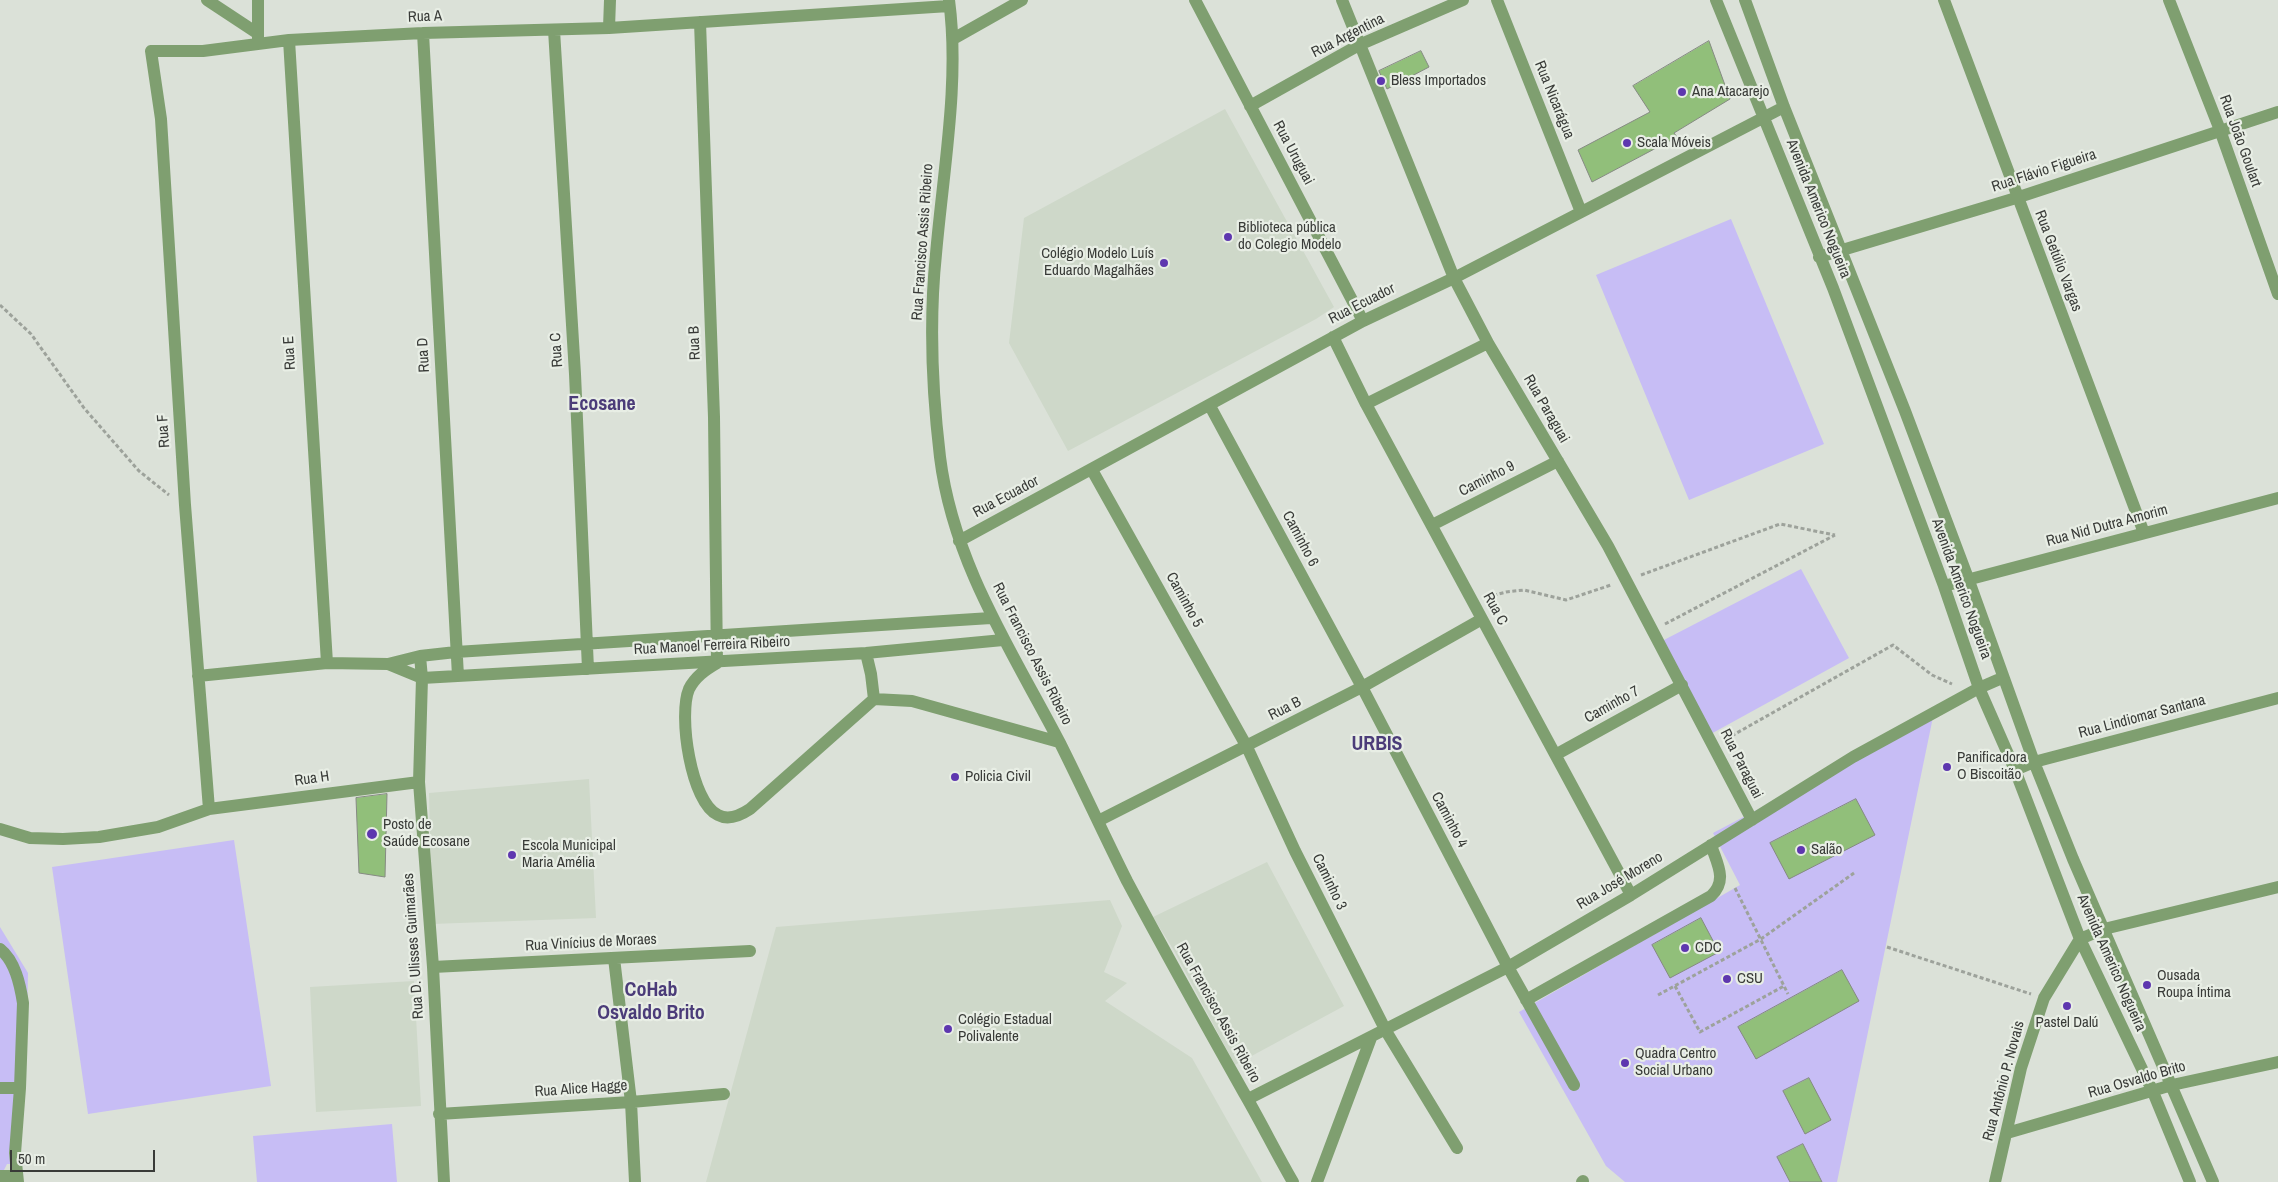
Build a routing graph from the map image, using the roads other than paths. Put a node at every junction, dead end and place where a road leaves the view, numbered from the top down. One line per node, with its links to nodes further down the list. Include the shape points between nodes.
1 (207, 0): 18 (street)
2 (258, 0): 18 (street)
3 (610, 0): 15 (street)
4 (1022, 0): 19 (street)
5 (1195, 0): 23 (street, Rua Uruguai)
6 (1342, 0): 21 (street, Rua Paraguai)
7 (1463, 0): 21 (street, Rua Argentina)
8 (1497, 0): 29 (street, Rua Nicarágua)
9 (1716, 0): 26 (street, Avenida Americo Nogueira)
10 (1745, 0): 24 (street, Avenida Americo Nogueira)
11 (1944, 0): 28 (street, Rua Getúlio Vargas)
12 (2168, 0): 27 (street, Rua João Goulart)
13 (949, 3): 14 (street, Rua A); 19 (street, Rua Francisco Assis Ribeiro)
14 (700, 22): 15 (street, Rua A); 49 (street, Rua B, via 714,417)
15 (610, 28): 16 (street, Rua A)
16 (554, 30): 17 (street, Rua A); 51 (street, Rua C, via 575,374)
17 (423, 33): 20 (street, Rua A); 52 (street, Rua D)
18 (258, 39): 20 (street, Rua A); 22 (street, Rua A, via 203,51)
19 (952, 39): 44 (street, Rua Francisco Assis Ribeiro, via 933,325 940,458 950,512)
20 (289, 40): 55 (street, Rua E)
21 (1359, 46): 23 (street, Rua Argentina); 32 (street, Rua Paraguai)
22 (150, 51): 59 (street, Rua F, via 161,119)
23 (1250, 106): 34 (street, Rua Uruguai)
24 (1784, 107): 26 (street, Rua Ecuador); 30 (street, Avenida Americo Nogueira)
25 (2278, 112): 27 (street, Rua Flávio Figueira)
26 (1763, 116): 29 (street, Rua Ecuador); 31 (street, Avenida Americo Nogueira)
27 (2220, 130): 28 (street, Rua Flávio Figueira); 33 (street, Rua João Goulart)
28 (2016, 198): 30 (street, Rua Flávio Figueira); 43 (street, Rua Getúlio Vargas)
29 (1581, 212): 32 (street, Rua Ecuador)
30 (1842, 251): 31 (street, Rua Flávio Figueira); 45 (street, Avenida Americo Nogueira)
31 (1819, 257): 46 (street, Avenida Americo Nogueira)
32 (1454, 278): 34 (street, Rua Ecuador); 36 (street, Rua Paraguai)
33 (2278, 294)
34 (1363, 321): 35 (street, Rua Ecuador)
35 (1333, 337): 37 (street, Rua C); 38 (street, Rua Ecuador)
36 (1488, 343): 37 (street); 39 (street, Rua Paraguai)
37 (1366, 404): 42 (street, Rua C)
38 (1210, 406): 40 (street, Rua Ecuador); 64 (street, Caminho 6)
39 (1558, 461): 42 (street, Caminho 9); 63 (street, Rua Paraguai, via 1627,580)
40 (1092, 470): 44 (street, Rua Ecuador); 69 (street, Caminho 5)
41 (2278, 498): 43 (street, Rua Nid Dutra Amorim)
42 (1432, 525): 48 (street, Rua C)
43 (2144, 532): 45 (street, Rua Nid Dutra Amorim)
44 (960, 540): 47 (street, Rua Francisco Assis Ribeiro)
45 (1968, 578): 46 (street, Rua Nid Dutra Amorim); 62 (street, Avenida Americo Nogueira)
46 (1944, 586): 65 (street, Avenida Americo Nogueira)
47 (991, 618): 49 (street, Rua Manoel Ferreira Ribeiro); 50 (street, Rua Francisco Assis Ribeiro)
48 (1482, 619): 64 (street, Rua B); 70 (street, Rua C)
49 (715, 637): 51 (street, Rua Manoel Ferreira Ribeiro); 56 (street, Rua B)
50 (1002, 640): 53 (street, Rua Manoel Ferreira Ribeiro); 68 (street, Rua Francisco Assis Ribeiro)
51 (586, 645): 52 (street, Rua Manoel Ferreira Ribeiro); 58 (street, Rua C)
52 (456, 652): 54 (street, Rua Manoel Ferreira Ribeiro); 60 (street, Rua D)
53 (866, 653): 56 (street, Rua Manoel Ferreira Ribeiro); 67 (street)
54 (420, 656): 57 (street, Rua Manoel Ferreira Ribeiro); 61 (street)
55 (326, 663): 57 (street, Rua Manoel Ferreira Ribeiro); 59 (street, Rua Manoel Ferreira Ribeiro)
56 (716, 663): 58 (street, Rua Manoel Ferreira Ribeiro); 67 (street, via 701,673 690,688 684,728 690,761 703,799 712,812 722,817 740,815 750,809)
57 (388, 664): 61 (street, Rua Manoel Ferreira Ribeiro)
58 (588, 669): 60 (street, Rua Manoel Ferreira Ribeiro)
59 (198, 676): 74 (street, Rua F)
60 (458, 676): 61 (street, Rua Manoel Ferreira Ribeiro)
61 (422, 678): 73 (street, Rua D. Ulisses Guimarães)
62 (2002, 678): 65 (street, Rua José Moreno); 71 (street, Avenida Americo Nogueira)
63 (1682, 685): 70 (street, Caminho 7); 75 (street, Rua Paraguai)
64 (1362, 687): 69 (street, Rua B); 87 (street, Caminho 4)
65 (1979, 688): 72 (street, Avenida Americo Nogueira); 75 (street, Rua José Moreno, via 1853,756)
66 (2278, 698): 71 (street, Rua Lindiomar Santana)
67 (874, 699): 68 (street, via 912,701)
68 (1059, 742): 76 (street, Rua Francisco Assis Ribeiro)
69 (1247, 747): 76 (street, Rua B); 89 (street, Caminho 3, via 1295,851)
70 (1557, 754): 80 (street, Rua C)
71 (2034, 762): 72 (street, Rua Lindiomar Santana); 81 (street, Avenida Americo Nogueira)
72 (2015, 770): 82 (street, Avenida Americo Nogueira)
73 (419, 782): 74 (street, Rua H); 86 (street, Rua D. Ulisses Guimarães)
74 (209, 809): 77 (street, Rua H, via 158,827 98,837 30,838)
75 (1752, 820): 78 (street, Rua José Moreno)
76 (1098, 821): 98 (street, Rua Francisco Assis Ribeiro)
77 (0, 829)
78 (1711, 845): 80 (street, Rua José Moreno); 88 (street, via 1721,881 1719,888 1710,896)
79 (2278, 887): 81 (street)
80 (1631, 894): 87 (street, Rua José Moreno)
81 (2104, 929): 82 (street); 93 (street, Avenida Americo Nogueira)
82 (2080, 939): 96 (street, Avenida Americo Nogueira); 101 (street, Rua Antônio P. Novais, via 2044,998 2021,1068)
83 (0, 948): 95 (street, via 12,965 21,990)
84 (750, 951): 85 (street, Rua Vinícius de Moraes)
85 (614, 958): 86 (street, Rua Vinícius de Moraes); 99 (street)
86 (433, 967): 100 (street, Rua D. Ulisses Guimarães)
87 (1508, 967): 88 (street, Caminho 4); 89 (street, Rua José Moreno)
88 (1526, 1000): 92 (street, Caminho 4)
89 (1386, 1030): 90 (street, Rua José Moreno); 102 (street, Caminho 3)
90 (1371, 1038): 98 (street, Rua José Moreno); 108 (street)
91 (2278, 1062): 93 (street, Rua Osvaldo Brito)
92 (1574, 1085)
93 (2172, 1085): 96 (street, Rua Osvaldo Brito); 111 (street, Avenida Americo Nogueira)
94 (0, 1088): 95 (street)
95 (20, 1088): 104 (street, via 15,1153)
96 (2153, 1092): 101 (street, Rua Osvaldo Brito); 110 (street, Avenida Americo Nogueira)
97 (724, 1094): 99 (street, Rua Alice Hagge)
98 (1248, 1100): 107 (street, Rua Francisco Assis Ribeiro)
99 (631, 1102): 100 (street, Rua Alice Hagge); 106 (street)
100 (439, 1114): 105 (street, Rua D. Ulisses Guimarães)
101 (2007, 1133): 109 (street, Rua Antônio P. Novais)
102 (1457, 1148)
103 (0, 1176): 104 (street)
104 (18, 1179)
105 (444, 1182)
106 (635, 1182)
107 (1293, 1182)
108 (1317, 1182)
109 (1995, 1182)
110 (2190, 1182)
111 (2213, 1182)

